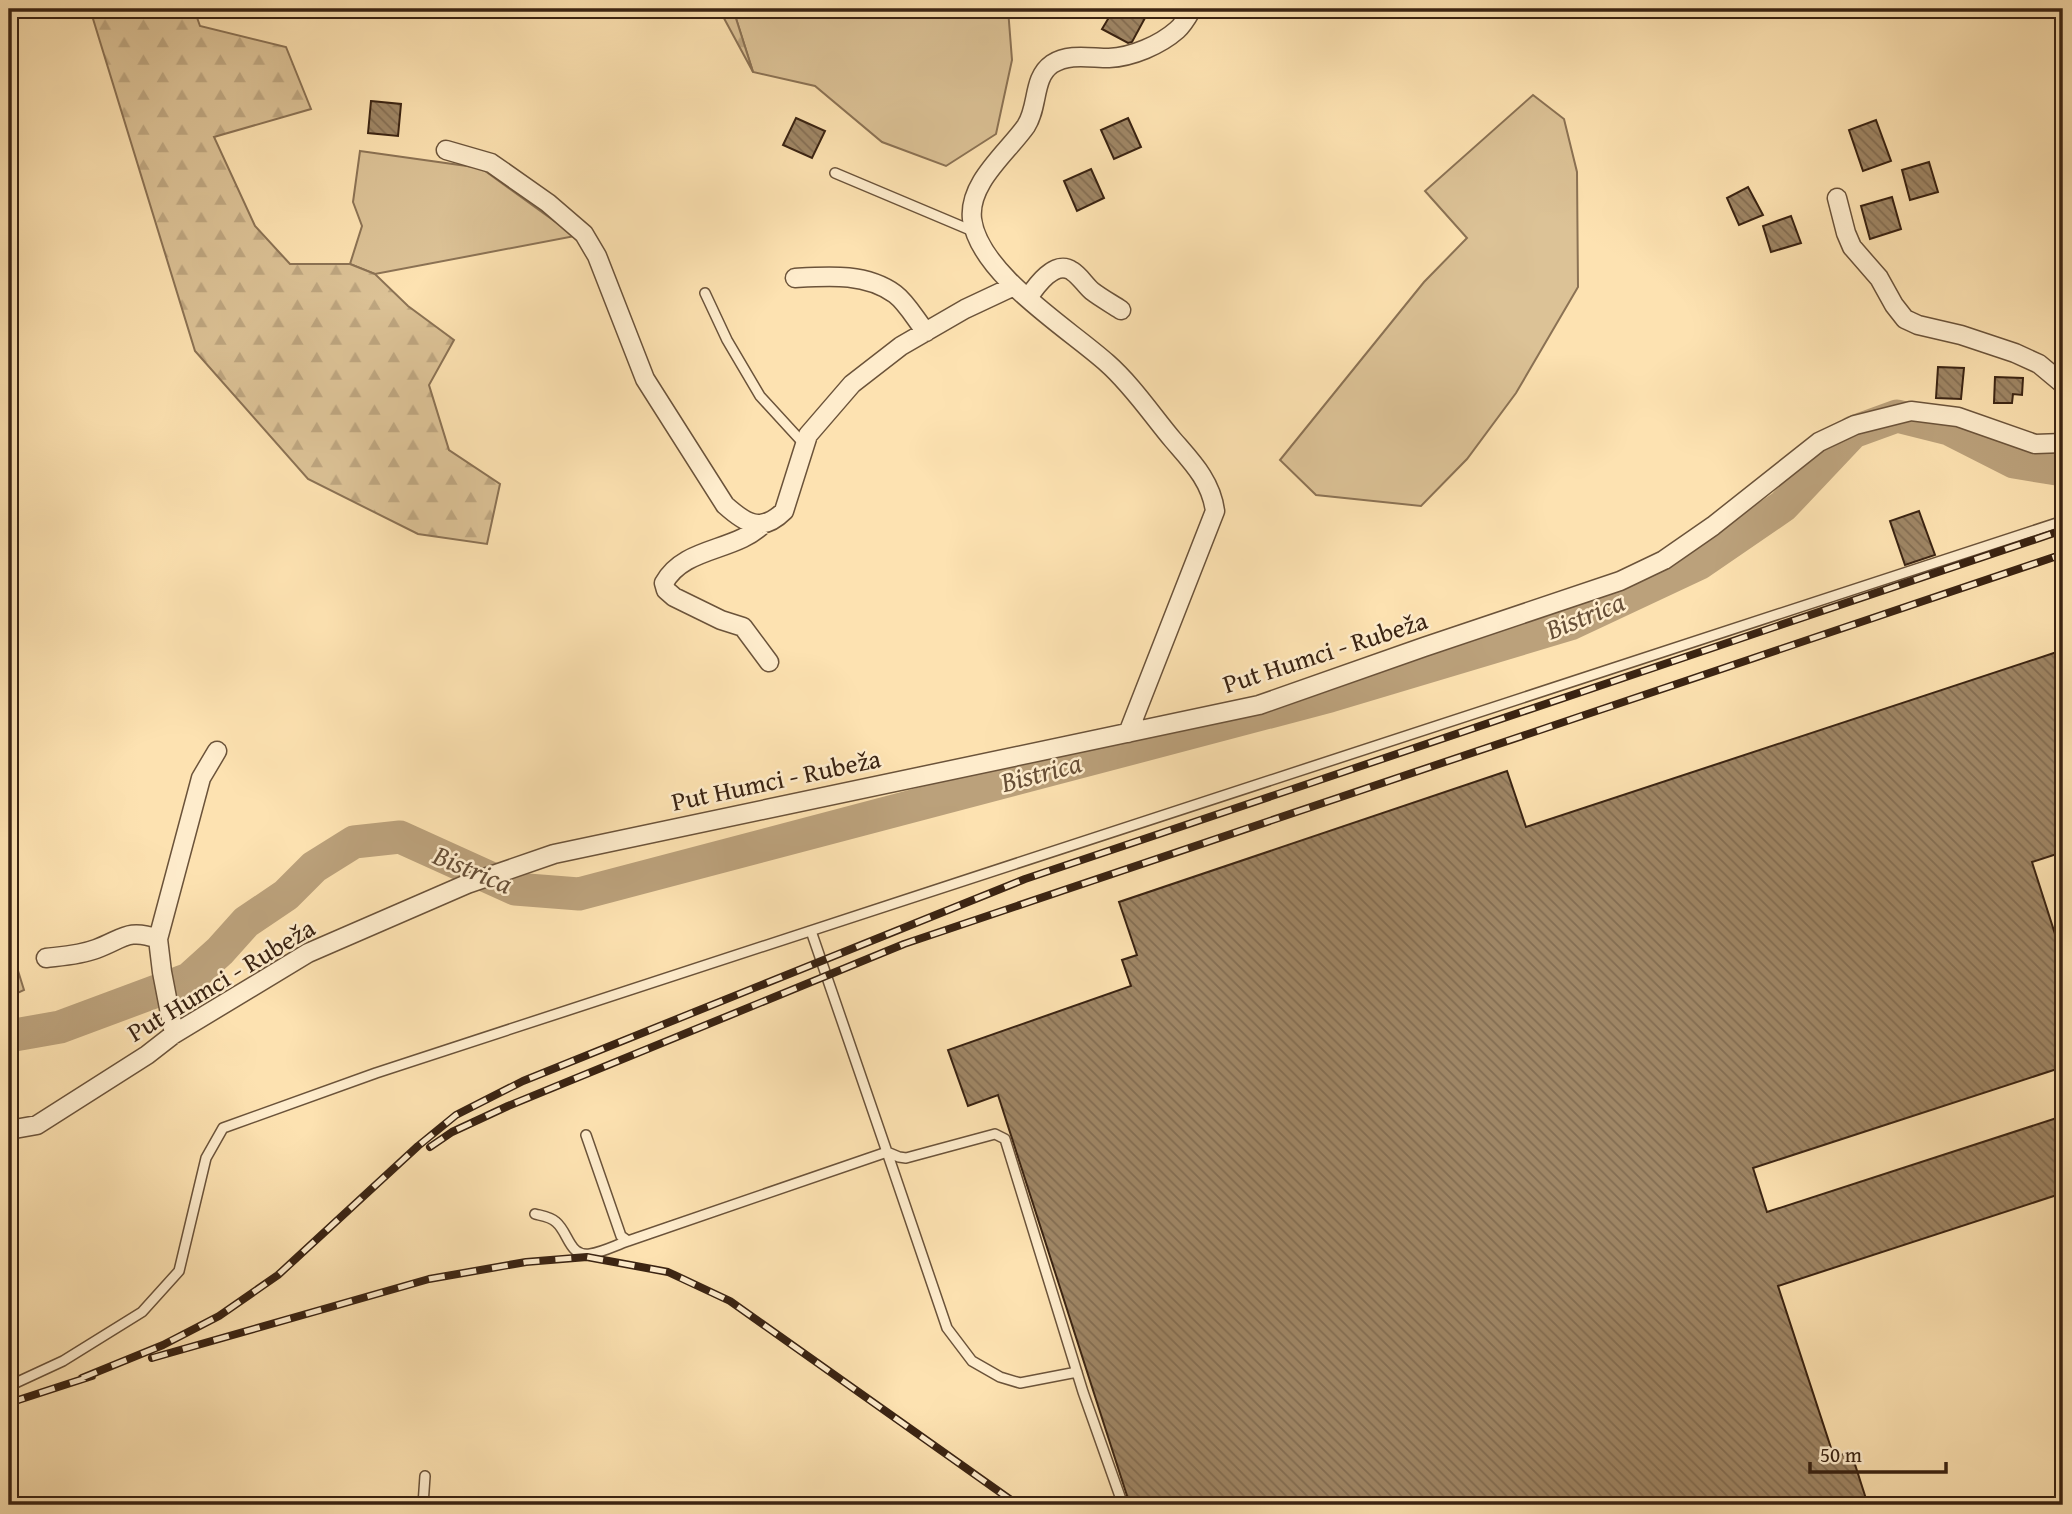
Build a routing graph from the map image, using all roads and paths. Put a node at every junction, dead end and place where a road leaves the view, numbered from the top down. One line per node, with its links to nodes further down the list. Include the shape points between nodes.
1 (1192, 9): 5 (street, via 1178,30 1134,54 1069,57 1052,64 1040,77 1028,123 973,198)
2 (446, 150): 16 (street, via 491,163 584,234 645,379 725,505 743,520)
3 (835, 173): 5 (lane)
4 (1837, 198): 12 (street, via 1852,247 1905,319 2015,353 2039,364)
5 (975, 232): 7 (street)
6 (795, 278): 11 (street, via 869,281 896,295)
7 (1014, 286): 9 (street); 11 (street)
8 (705, 293): 14 (lane, via 760,396)
9 (1028, 298): 10 (street, via 1045,277 1064,268); 18 (street, via 1109,365 1195,466 1213,497 1215,511)
10 (1121, 310)
11 (926, 332): 14 (street, via 852,384)
12 (2063, 384)
13 (2063, 443): 18 (street, Put Humci - Rubeža, via 2035,444 1958,417 1912,411 1855,425 1819,442 1664,560 1620,581 1259,705)
14 (804, 444): 16 (street, via 785,511)
15 (2063, 521): 20 (lane)
16 (764, 523): 17 (street, via 754,534 682,562 664,583 674,597 743,627)
17 (769, 662)
18 (1128, 733): 23 (street, Put Humci - Rubeža, via 554,854 467,884 308,953)
19 (217, 751): 21 (street, via 201,778)
20 (811, 931): 26 (lane); 30 (lane, via 376,1073 223,1128 206,1158 179,1271 142,1312 63,1361)
21 (158, 939): 22 (street, via 142,933 122,936 96,949); 23 (street)
22 (47, 958)
23 (174, 1034): 24 (street, Put Humci - Rubeža, via 37,1125)
24 (9, 1130)
25 (586, 1135): 28 (lane, via 621,1236)
26 (887, 1152): 28 (lane); 29 (lane, via 947,1328 972,1361 1020,1383); 29 (lane, via 906,1158 995,1134 1005,1139)
27 (536, 1214): 28 (lane, via 560,1225 573,1249 582,1254)
28 (628, 1241)
29 (1077, 1371): 33 (lane)
30 (9, 1386)
31 (425, 1476): 32 (lane)
32 (423, 1505)
33 (1123, 1505)

